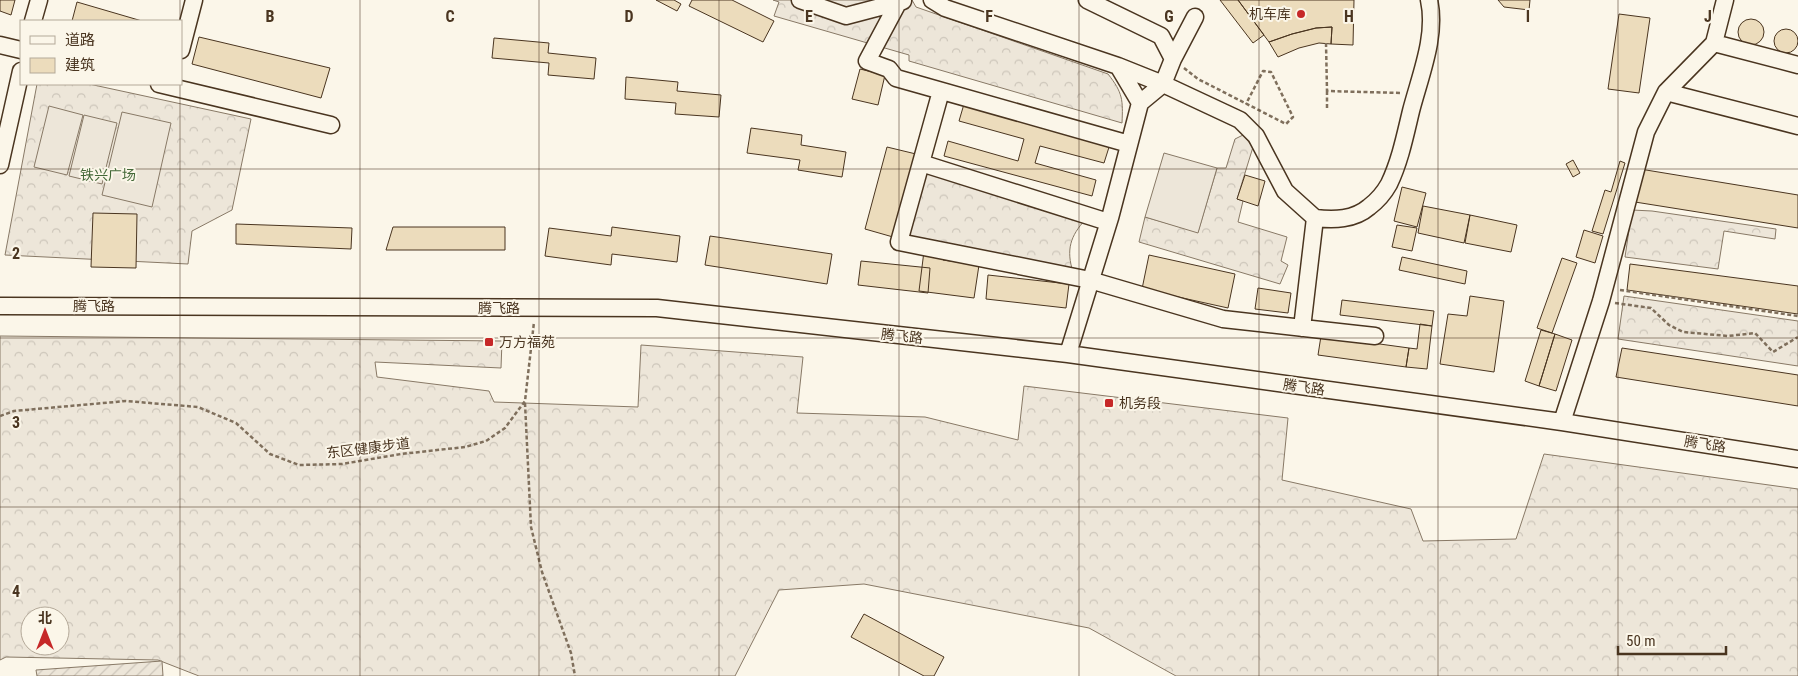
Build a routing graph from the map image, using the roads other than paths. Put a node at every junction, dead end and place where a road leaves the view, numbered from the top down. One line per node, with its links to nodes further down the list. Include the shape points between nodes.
1 (39, 0): 10 (street)
2 (194, 0): 13 (street)
3 (800, 0): 8 (street, via 846,16)
4 (932, 0): 17 (street, via 945,8)
5 (1087, 0): 15 (street, via 1162,36)
6 (1429, 0): 29 (street, via 1432,12 1430,41 1398,161 1382,195 1369,208 1353,216 1334,220)
7 (1725, 0): 11 (street)
8 (904, 1): 21 (street, via 867,61 889,70 896,78)
9 (1195, 17): 15 (street)
10 (33, 20)
11 (1714, 43): 16 (street); 22 (street)
12 (0, 45): 14 (street)
13 (182, 46)
14 (20, 50)
15 (1173, 59): 19 (street)
16 (1798, 65)
17 (1118, 66): 19 (street); 23 (street)
18 (20, 75): 28 (street)
19 (1163, 84): 23 (street); 29 (street, via 1240,120 1256,136 1285,191)
20 (168, 85): 24 (street)
21 (941, 91): 26 (street); 27 (street)
22 (1666, 92): 25 (street); 36 (street, via 1646,132 1601,301)
23 (1140, 103): 26 (street)
24 (330, 125)
25 (1798, 126)
26 (1129, 144): 30 (street)
27 (921, 163): 30 (street); 31 (street, via 899,242)
28 (0, 165)
29 (1315, 218): 33 (street)
30 (1108, 222): 31 (street)
31 (1090, 280): 33 (street, via 1223,319); 35 (street)
32 (0, 306): 35 (street, 腾飞路, via 657,308)
33 (1302, 328): 34 (street)
34 (1375, 336)
35 (1068, 354): 36 (street, 腾飞路)
36 (1562, 422): 37 (street, 腾飞路)
37 (1798, 459)

